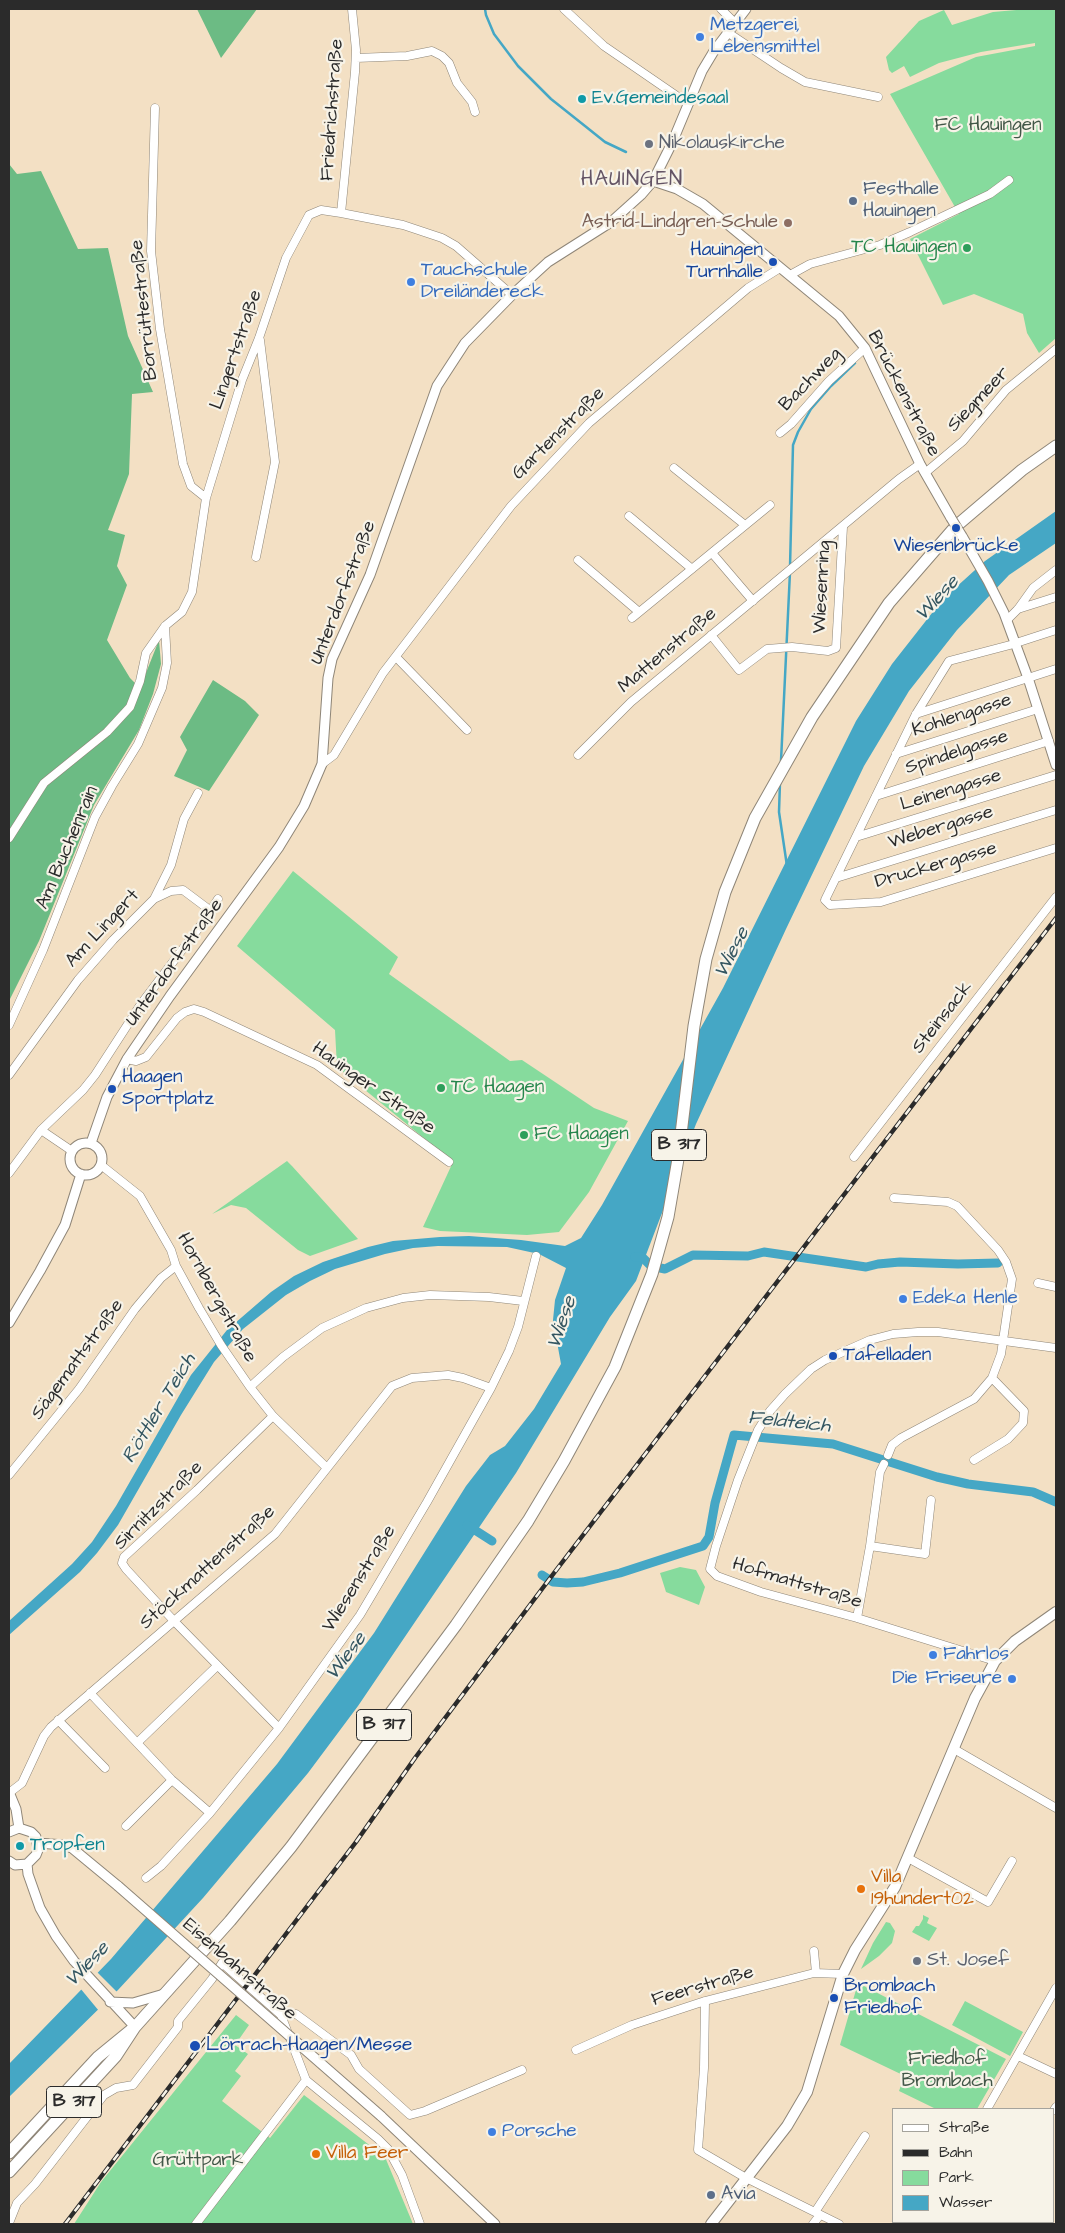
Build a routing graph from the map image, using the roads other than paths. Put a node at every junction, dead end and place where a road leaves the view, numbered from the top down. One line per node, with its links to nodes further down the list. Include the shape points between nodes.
1 (352, 9): 7 (street, Friedrichstraße)
2 (564, 9): 9 (street, via 604,46)
3 (721, 9): 5 (street)
4 (746, 9): 5 (street, Unterdorfstraße)
5 (734, 22): 6 (street, Unterdorfstraße)
6 (727, 32): 8 (street, via 805,82); 9 (street, Unterdorfstraße, via 702,71)
7 (356, 58): 11 (street, via 434,52 449,63); 14 (street, Friedrichstraße)
8 (878, 97)
9 (687, 103): 13 (street, Unterdorfstraße)
10 (154, 108): 26 (street, Borrüttestraße, via 151,251 160,329 183,464 191,486)
11 (475, 112)
12 (1009, 180): 16 (street, via 982,198 910,232 880,245 810,264)
13 (653, 181): 15 (street, Brückenstraße, via 677,189 703,204); 17 (street, Unterdorfstraße, via 611,222 548,262)
14 (341, 213): 17 (street, Lingertstraße, via 403,225 442,238 456,246); 18 (street, Lingertstraße, via 321,210 304,222 286,258)
15 (780, 268): 16 (street, Brückenstraße); 47 (street, Gartenstraße, via 748,288 589,423 511,506)
16 (790, 275): 19 (street, Brückenstraße, via 839,316)
17 (512, 295): 56 (street, Unterdorfstraße, via 465,342 437,386 370,575 332,659)
18 (259, 338): 26 (street, Lingertstraße, via 242,380); 32 (street, via 275,462)
19 (865, 348): 21 (street, Bachweg, via 828,381); 23 (street, Brückenstraße)
20 (1056, 349): 25 (street, Siegmeer, via 1006,390 963,441)
21 (780, 433)
22 (1056, 446): 129 (main road, B 317, via 977,507 935,549 889,603 812,717 755,818 725,892 706,959 694,1026 678,1160 668,1217 652,1274 607,1383 564,1461 528,1521 450,1633 291,1847)
23 (920, 464): 25 (street, Brückenstraße); 30 (street, Wiesenring)
24 (674, 468): 29 (street)
25 (925, 474): 41 (street, Brückenstraße, bridge)
26 (206, 498): 43 (street, Lingertstraße, via 192,592 182,612)
27 (770, 505): 29 (street)
28 (629, 516): 34 (street)
29 (746, 524): 31 (street)
30 (843, 527): 36 (street, Wiesenring); 45 (street, Wiesenring, via 836,648 828,651 782,646 767,648 739,670)
31 (712, 553): 34 (street); 38 (street)
32 (256, 557)
33 (578, 560): 40 (street)
34 (692, 569): 40 (street)
35 (1056, 570): 39 (street, via 1033,588)
36 (783, 576): 38 (street, Mattenstraße)
37 (1056, 597): 39 (street)
38 (753, 601): 45 (street, Mattenstraße)
39 (1018, 609): 41 (street)
40 (639, 612): 42 (street)
41 (1006, 616): 46 (street)
42 (632, 618)
43 (165, 626): 63 (street, Lingertstraße, via 146,653 130,706 107,732 44,783); 70 (street, Am Buchenrain, via 167,663 162,688 138,744 95,817 43,950)
44 (1056, 630): 46 (street)
45 (711, 635): 55 (street, Mattenstraße, via 631,702)
46 (1013, 644): 49 (street); 51 (street, via 949,661)
47 (396, 658): 52 (street); 56 (street, Gartenstraße, via 366,699 334,755)
48 (1056, 669): 49 (street)
49 (1028, 678): 50 (street); 51 (street)
50 (1038, 708): 53 (street); 54 (street, Kohlengasse)
51 (916, 714): 54 (street)
52 (467, 730)
53 (1051, 738): 57 (street); 60 (street, Spindelgasse)
54 (896, 754): 60 (street)
55 (578, 755)
56 (322, 764): 71 (street, Unterdorfstraße, via 280,847)
57 (1056, 765)
58 (1056, 775): 62 (street, Leinengasse)
59 (198, 793): 68 (street, Am Lingert, via 184,819 171,865)
60 (876, 796): 62 (street)
61 (1056, 810): 65 (street, Webergasse)
62 (856, 837): 65 (street)
63 (9, 838)
64 (1056, 848): 65 (street, Druckergasse, via 881,902 830,905 825,900)
65 (836, 878)
66 (1056, 897): 76 (street, Steinsack)
67 (218, 898): 69 (street, Unterdorfstraße)
68 (154, 899): 69 (street, via 171,891 183,890); 72 (street, Am Lingert, via 78,980)
69 (211, 911): 73 (street, Unterdorfstraße, via 141,1004 95,1075)
70 (9, 1025)
71 (127, 1059): 74 (street, Unterdorfstraße, via 107,1097); 77 (street, Hauinger Straße, via 136,1061 146,1057 177,1018 186,1012 194,1009 204,1012 317,1065)
72 (9, 1075)
73 (41, 1130): 75 (street); 79 (street, Unterdorfstraße)
74 (91, 1143): 75 (street, via 84,1143); 78 (street, via 101,1152)
75 (72, 1151): 80 (street, via 71,1165)
76 (854, 1157)
77 (449, 1162)
78 (101, 1165): 80 (street, via 96,1171); 83 (street, Hornbergstraße, via 140,1196)
79 (9, 1173)
80 (81, 1174): 87 (street, via 65,1225)
81 (894, 1198): 88 (street, via 948,1202 957,1206 998,1250 1012,1279)
82 (536, 1256): 86 (street, Wiesenstraße)
83 (176, 1266): 91 (street, Hornbergstraße, via 214,1334); 98 (street, Sägemattstraße, via 161,1278 135,1309 79,1389)
84 (1038, 1284): 85 (street)
85 (1056, 1287)
86 (523, 1302): 91 (street, via 489,1296 430,1295 375,1305 322,1328); 92 (street, Wiesenstraße, via 509,1351)
87 (9, 1323)
88 (1004, 1341): 89 (street, Hofmattstraße); 90 (street); 102 (street, Hofmattstraße, via 918,1332 893,1334 854,1346 811,1369 780,1399 758,1430 710,1569 717,1576 761,1592)
89 (1056, 1348)
90 (992, 1378): 94 (street, via 974,1399 902,1438 892,1445); 95 (street, via 1024,1411 1023,1423 1008,1439)
91 (250, 1387): 93 (street, Hornbergstraße)
92 (491, 1388): 97 (street, Stöckmattenstraße, via 448,1375 398,1382 387,1391); 108 (street, Wiesenstraße, via 360,1615)
93 (272, 1416): 97 (street, Hornbergstraße); 103 (street, Sirnitzstraße, via 124,1557 122,1563 126,1569)
94 (888, 1455)
95 (974, 1460)
96 (884, 1464): 100 (street, via 880,1472)
97 (327, 1468): 103 (street, Stöckmattenstraße, via 275,1534)
98 (9, 1475)
99 (931, 1500): 100 (street, via 926,1554)
100 (870, 1546): 102 (street)
101 (1056, 1612): 104 (main road, via 1015,1641)
102 (857, 1618): 104 (street, Hofmattstraße)
103 (174, 1621): 105 (street); 106 (street, Stöckmattenstraße)
104 (995, 1661): 110 (main road, via 975,1698)
105 (217, 1666): 108 (street); 109 (street)
106 (90, 1693): 107 (street, Stöckmattenstraße); 109 (street)
107 (58, 1720): 111 (street); 113 (street, Stöckmattenstraße, via 44,1736 22,1783)
108 (279, 1728): 115 (street, Wiesenstraße)
109 (137, 1744): 112 (street)
110 (954, 1749): 114 (street); 120 (main road)
111 (105, 1768)
112 (172, 1780): 115 (street); 116 (street)
113 (9, 1792): 117 (street)
114 (1056, 1808)
115 (210, 1813): 124 (street, Wiesenstraße)
116 (126, 1826)
117 (19, 1828): 118 (street); 119 (street, via 32,1832)
118 (9, 1832)
119 (38, 1843): 123 (street, via 36,1856); 148 (street, Eisenbahnstraße, bridge, via 72,1848 118,1886 381,2116)
120 (908, 1858): 122 (street, via 988,1902); 127 (main road, via 895,1887)
121 (9, 1861): 123 (street, via 15,1865)
122 (1012, 1861)
123 (27, 1864): 131 (street, via 40,1908 56,1936)
124 (146, 1878)
125 (814, 1951): 126 (street)
126 (816, 1973): 127 (street, Feerstraße); 130 (street, Feerstraße)
127 (843, 1974): 143 (main road, via 807,2092 787,2126)
128 (1056, 1988): 135 (street)
129 (165, 1993): 131 (street, via 125,2004); 133 (main road, B 317)
130 (705, 2001): 134 (street, Feerstraße, via 632,2024); 143 (street, via 698,2150)
131 (110, 2002): 133 (street)
132 (281, 2015): 136 (street, via 296,2014 351,2055 359,2070 410,2115); 138 (street); 145 (street, via 222,1963 133,2085 116,2088 104,2095 17,2202)
133 (135, 2027): 141 (main road, B 317, via 98,2057); 142 (main road, B 317, via 116,2056)
134 (576, 2050)
135 (1018, 2056): 137 (street); 139 (street)
136 (522, 2070)
137 (1056, 2074)
138 (306, 2080): 146 (street); 147 (street, via 388,2149 402,2175)
139 (988, 2108)
140 (865, 2136): 144 (street)
141 (9, 2153)
142 (9, 2172)
143 (746, 2178): 144 (street); 149 (main road)
144 (817, 2213): 150 (street); 151 (street)
145 (9, 2222)
146 (196, 2224)
147 (420, 2224)
148 (495, 2224)
149 (712, 2224)
150 (813, 2224)
151 (839, 2224)

